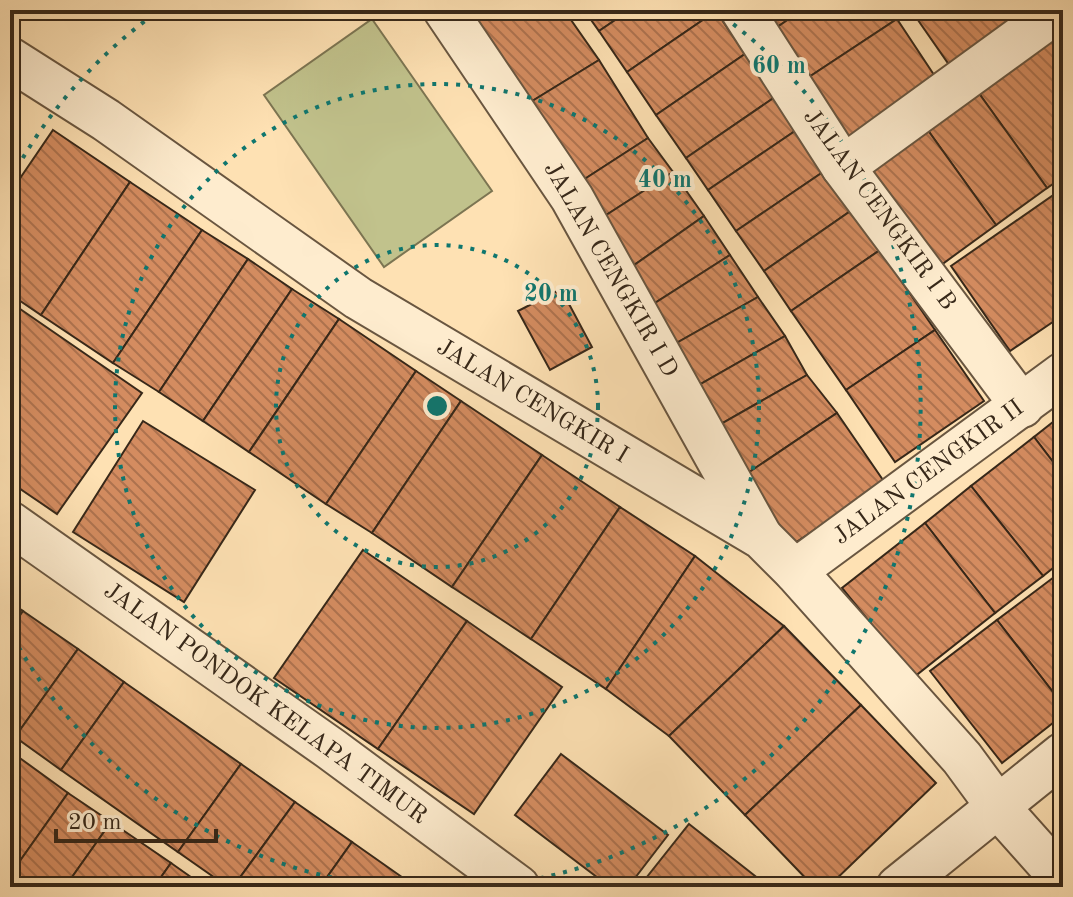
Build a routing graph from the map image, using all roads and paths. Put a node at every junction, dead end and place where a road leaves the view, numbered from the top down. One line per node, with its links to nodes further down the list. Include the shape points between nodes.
1 (445, 10): 9 (street, JALAN CENGKIR I D, via 572,198)
2 (742, 10): 5 (street, JALAN CENGKIR I B)
3 (1059, 10): 5 (street)
4 (10, 59): 9 (street, JALAN CENGKIR I, via 106,120 358,298)
5 (843, 167): 7 (street, JALAN CENGKIR I B)
6 (1063, 374): 7 (street, JALAN CENGKIR II)
7 (1022, 406): 10 (street, JALAN CENGKIR II)
8 (10, 523): 14 (street, JALAN PONDOK KELAPA TIMUR)
9 (762, 538): 10 (street, JALAN CENGKIR I)
10 (795, 571): 12 (street, JALAN CENGKIR I, via 962,758)
11 (1063, 754): 12 (street)
12 (998, 807): 13 (street, JALAN CENGKIR I); 15 (street)
13 (1063, 880)
14 (518, 887)
15 (898, 887)

